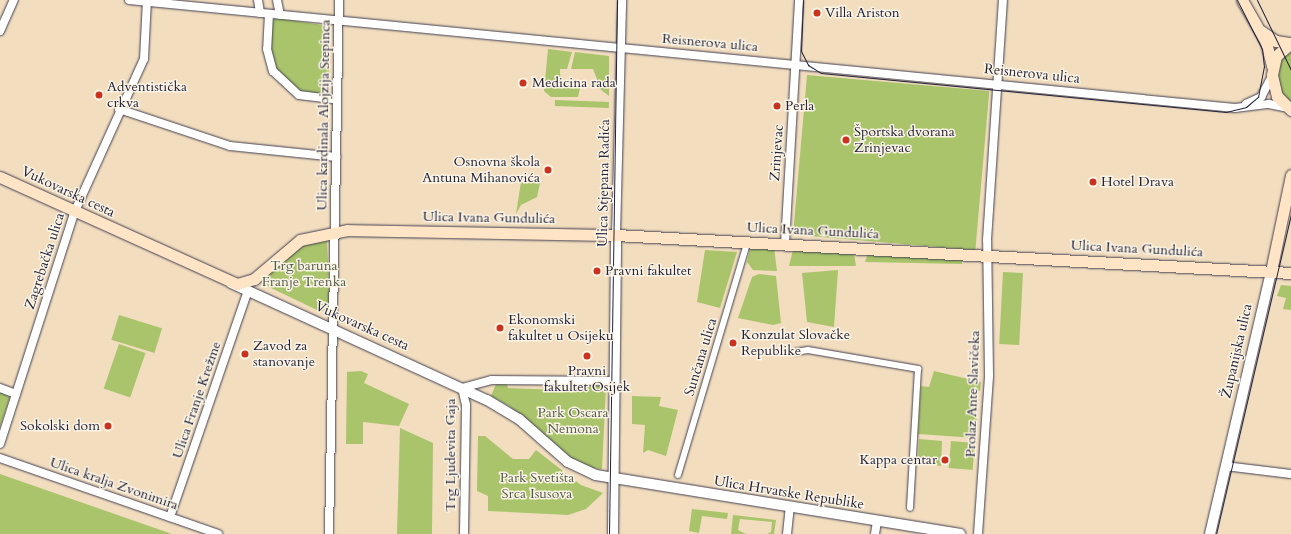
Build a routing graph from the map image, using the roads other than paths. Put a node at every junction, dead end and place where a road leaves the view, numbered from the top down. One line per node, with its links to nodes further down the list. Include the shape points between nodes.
1 (14, 0): 16 (street)
2 (129, 0): 10 (street, Reisnerova ulica)
3 (258, 0): 11 (street)
4 (277, 0): 13 (street)
5 (339, 0): 14 (street, Ulica kardinala Alojzija Stepinca)
6 (622, 0): 18 (street, Ulica Stjepana Radića)
7 (799, 0): 19 (street, Zrinjevac)
8 (1003, 0): 21 (street)
9 (1242, 0): 15 (main road)
10 (147, 1): 11 (street, Reisnerova ulica); 24 (street, Zagrebačka ulica, via 147,50)
11 (260, 13): 12 (street, Reisnerova ulica)
12 (269, 14): 13 (street, Reisnerova ulica); 22 (street, via 267,49 273,71 299,95)
13 (280, 15): 14 (street, Reisnerova ulica)
14 (339, 21): 18 (street, Reisnerova ulica); 22 (street, Ulica kardinala Alojzija Stepinca)
15 (1259, 30): 17 (main road, via 1276,41); 20 (main road, via 1269,49)
16 (0, 31)
17 (1291, 43): 20 (main road, via 1279,51)
18 (621, 49): 19 (street, Reisnerova ulica); 31 (street, Ulica Stjepana Radića)
19 (796, 64): 21 (street, Reisnerova ulica); 32 (street, Zrinjevac)
20 (1273, 72): 23 (street, via 1261,97); 25 (main road, via 1277,96)
21 (997, 84): 23 (street, Reisnerova ulica); 34 (street)
22 (337, 100): 26 (street, Ulica kardinala Alojzija Stepinca)
23 (1235, 108): 25 (street, Reisnerova ulica, via 1268,104)
24 (119, 109): 26 (street, via 230,146); 29 (street, Zagrebačka ulica)
25 (1290, 110)
26 (336, 157): 30 (street, Ulica kardinala Alojzija Stepinca)
27 (1291, 175): 35 (main road, Županijska ulica)
28 (0, 177): 29 (main road, Vukovarska cesta)
29 (75, 211): 37 (main road, Vukovarska cesta); 44 (street, Zagrebačka ulica)
30 (334, 231): 31 (main road, Ulica Ivana Gundulića); 37 (main road, Ulica Ivana Gundulića, via 295,243 251,281); 39 (street, Ulica kardinala Alojzija Stepinca)
31 (616, 235): 32 (main road, Ulica Ivana Gundulića); 41 (street, Ulica Stjepana Radića)
32 (785, 244): 34 (main road, Ulica Ivana Gundulića)
33 (746, 247): 48 (street, Sunčana ulica)
34 (987, 256): 35 (main road, Ulica Ivana Gundulića); 62 (street, Prolaz Ante Slavičeka, via 989,375)
35 (1271, 271): 36 (main road, Ulica Ivana Gundulića); 47 (street, Županijska ulica)
36 (1291, 273)
37 (230, 283): 38 (street, Vukovarska cesta)
38 (248, 291): 39 (street, Vukovarska cesta); 53 (street, Ulica Franje Krežme)
39 (333, 329): 43 (street, Vukovarska cesta); 56 (street)
40 (795, 352): 52 (street, via 808,350 918,369)
41 (615, 381): 43 (street, Trg Ljudevita Gaja, via 492,380); 50 (street, Ulica Stjepana Radića)
42 (0, 388): 44 (street)
43 (462, 388): 50 (street, Vukovarska cesta, via 507,411 576,467); 57 (street, Trg Ljudevita Gaja, via 466,405)
44 (16, 394): 45 (street, Zagrebačka ulica)
45 (0, 444)
46 (0, 458): 53 (street, Ulica kralja Zvonimira)
47 (1225, 466): 49 (street); 63 (street, Županijska ulica)
48 (678, 474)
49 (1291, 474)
50 (614, 479): 51 (street, Ulica Hrvatske Republike); 58 (street, Ulica Stjepana Radića)
51 (790, 507): 54 (street, Ulica Hrvatske Republike); 59 (street)
52 (910, 508)
53 (170, 517): 55 (street, Ulica kralja Zvonimira)
54 (877, 521): 60 (street); 61 (street, Ulica Hrvatske Republike)
55 (218, 534)
56 (329, 534)
57 (464, 534)
58 (613, 534)
59 (787, 534)
60 (875, 534)
61 (960, 534)
62 (978, 534)
63 (1210, 534)

